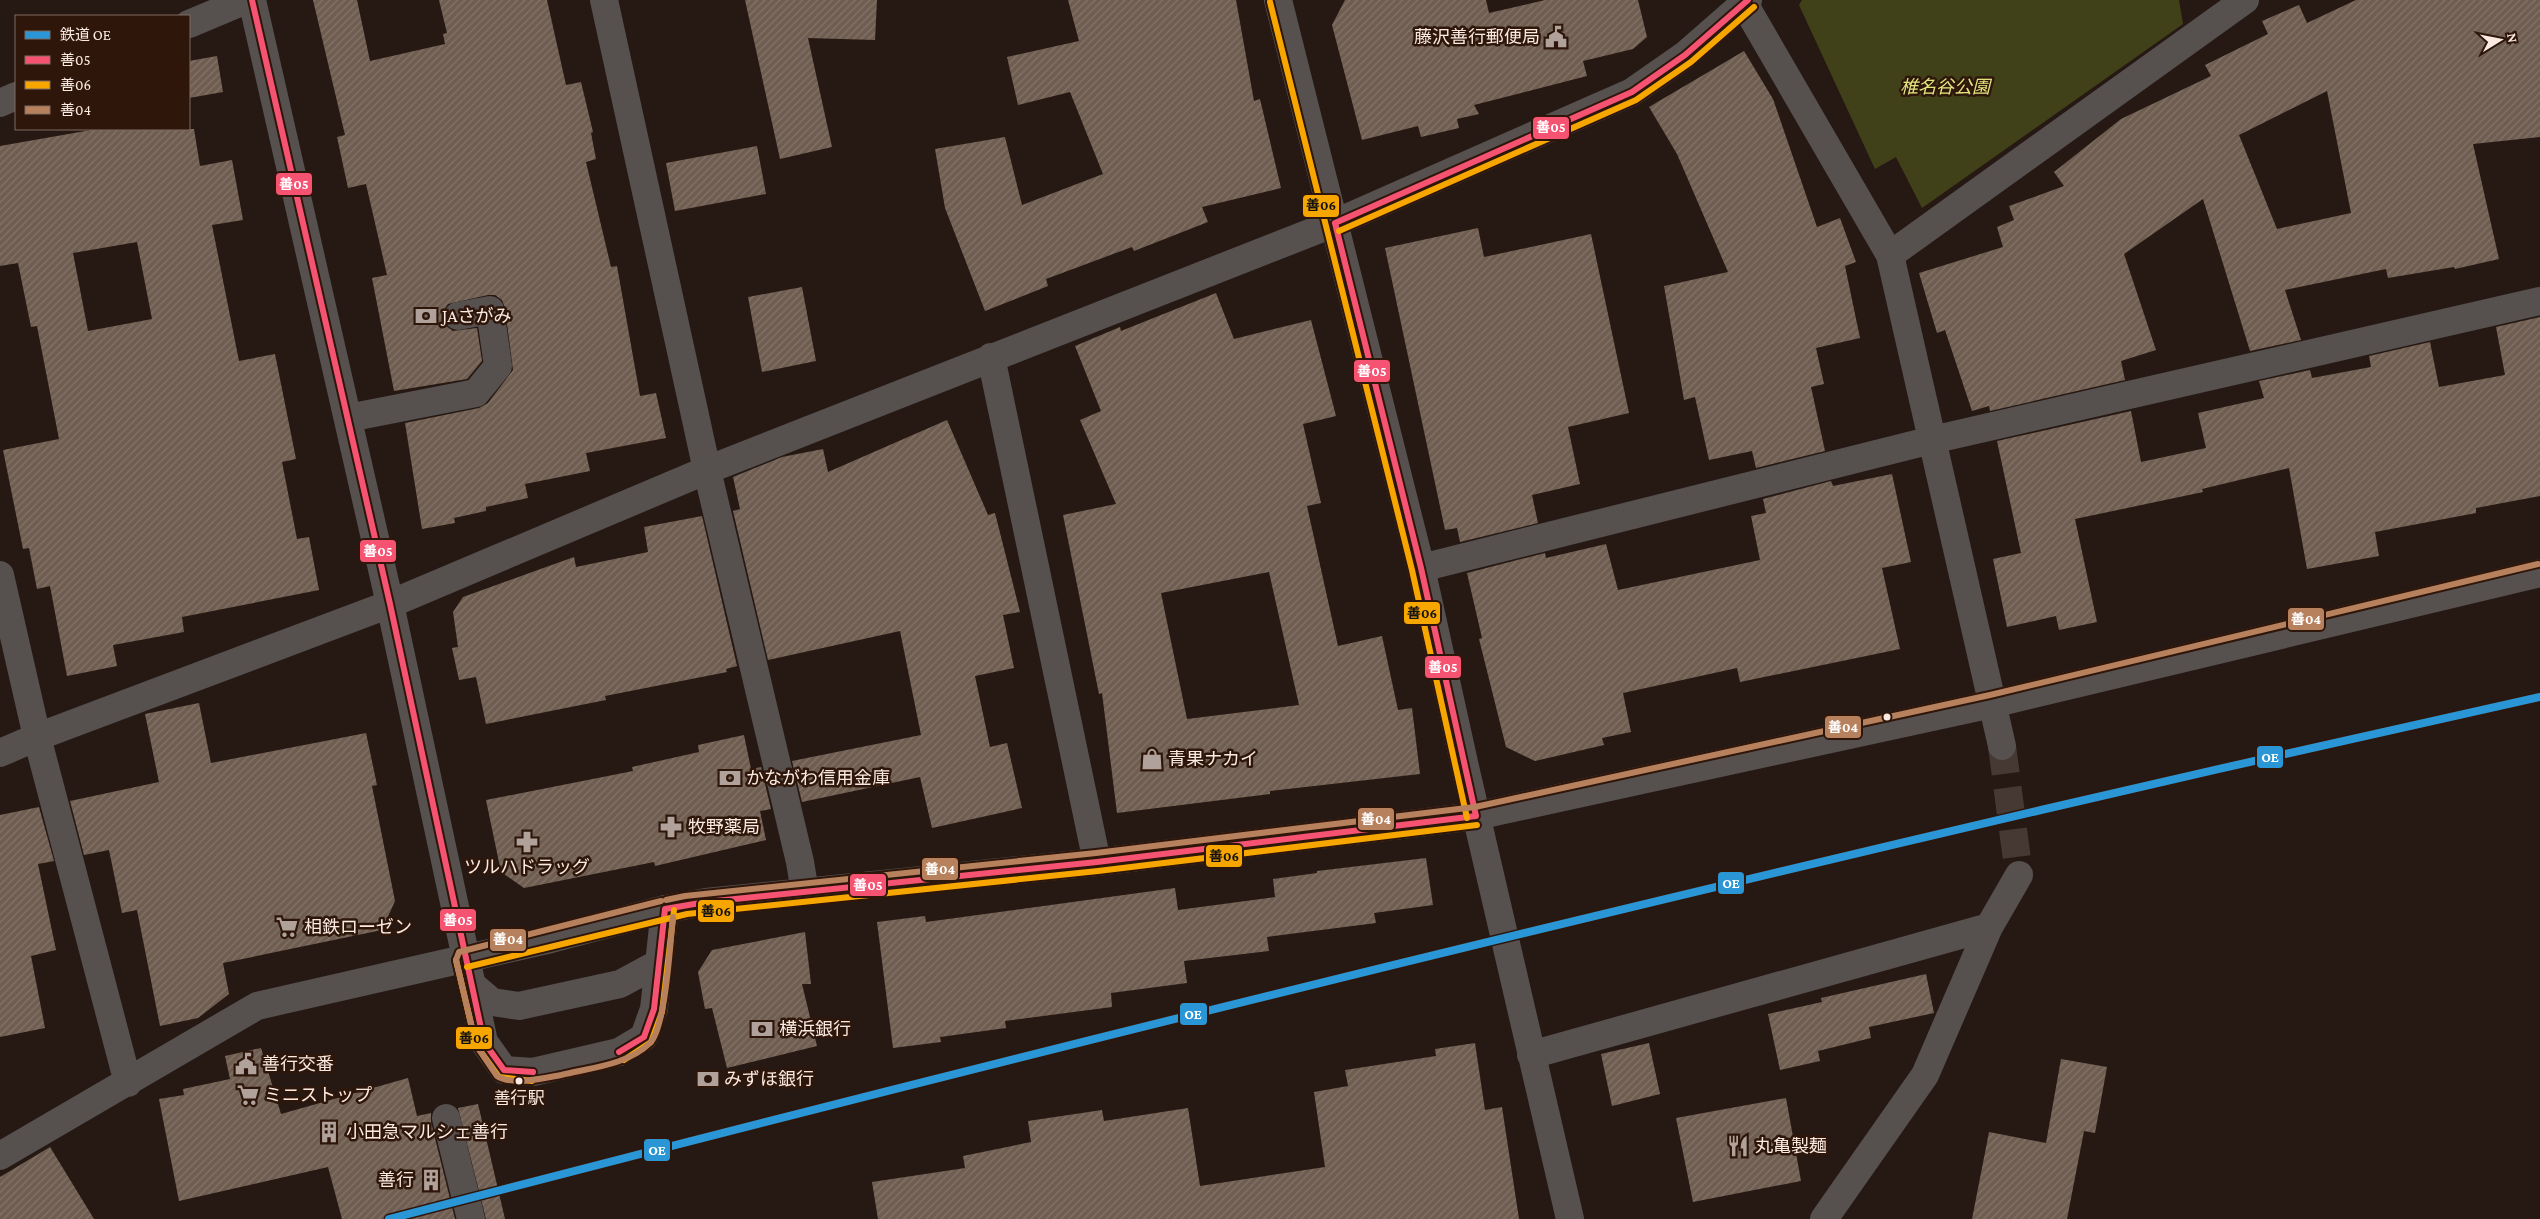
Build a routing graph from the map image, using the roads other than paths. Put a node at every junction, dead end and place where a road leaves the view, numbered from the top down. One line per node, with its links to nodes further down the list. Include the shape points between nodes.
1 (246, 0): 7 (street)
2 (252, 0): 15 (street)
3 (604, 0): 17 (street)
4 (1278, 0): 10 (street)
5 (2245, 0): 11 (street)
6 (1745, 2): 10 (street, via 1685,55 1632,92); 11 (street)
7 (190, 24)
8 (15, 96): 9 (street)
9 (0, 103)
10 (1335, 223): 14 (street); 18 (street)
11 (1890, 255): 16 (street)
12 (2540, 301): 16 (street)
13 (458, 316): 15 (street, via 490,310 498,366 476,393)
14 (991, 357): 17 (street); 27 (street)
15 (348, 418): 21 (street)
16 (1932, 440): 18 (street); 22 (street)
17 (707, 470): 21 (street); 29 (street)
18 (1421, 568): 26 (street)
19 (2540, 572): 22 (street)
20 (0, 575): 23 (street)
21 (390, 604): 23 (street); 32 (street)
22 (1992, 704): 24 (street); 26 (street)
23 (37, 737): 25 (street); 36 (street)
24 (2002, 746)
25 (0, 753)
26 (1476, 816): 27 (street); 35 (street)
27 (1097, 862): 29 (street)
28 (2019, 875): 31 (street)
29 (805, 892): 30 (street)
30 (665, 909): 32 (street); 33 (street)
31 (1989, 927): 35 (street); 41 (street, via 1926,1075)
32 (465, 958): 34 (street); 36 (street, via 257,1006)
33 (659, 963): 34 (street, via 620,984 519,1006 492,1002); 34 (street, via 654,1009 644,1037 619,1052 533,1072 504,1070 484,1042)
34 (471, 984)
35 (1531, 1055): 40 (street)
36 (128, 1082): 38 (street)
37 (446, 1118): 39 (street)
38 (0, 1156)
39 (471, 1219)
40 (1570, 1219)
41 (1824, 1219)

